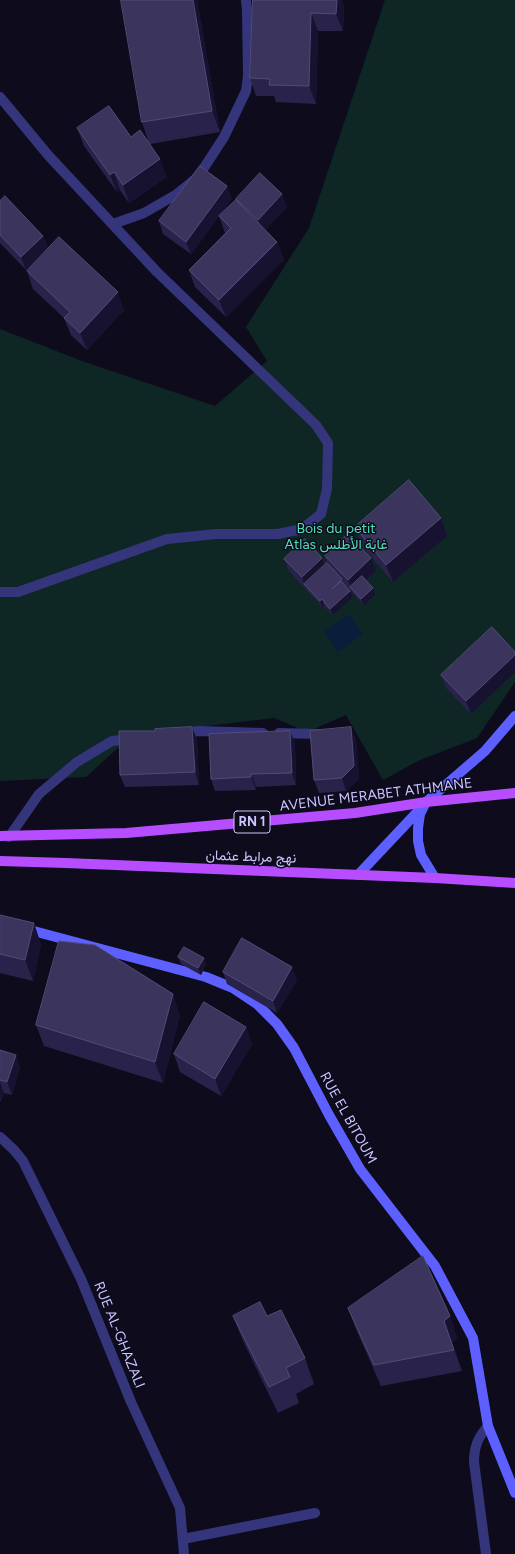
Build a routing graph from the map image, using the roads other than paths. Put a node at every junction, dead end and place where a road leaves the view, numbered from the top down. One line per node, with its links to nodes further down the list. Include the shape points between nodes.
1 (246, 0): 3 (street, via 246,91 224,137 198,177 177,194 144,213)
2 (0, 97): 3 (street)
3 (112, 224): 4 (street, via 157,272 316,425 328,443 326,489 320,514 302,529 278,534 216,534 167,539 18,592)
4 (0, 592)
5 (515, 716): 10 (street, via 485,751)
6 (319, 734): 7 (street, via 198,731)
7 (167, 735)
8 (144, 738): 11 (street, via 112,741 77,762 39,794)
9 (515, 793): 10 (main road, AVENUE MERABET ATHMANE / RN 1)
10 (426, 802): 11 (main road, AVENUE MERABET ATHMANE / RN 1, via 355,814 126,833); 13 (street); 14 (street, via 420,814 418,841 420,854)
11 (5, 836)
12 (0, 862): 13 (main road, نهج مرابط عثمان)
13 (358, 875): 14 (main road, نهج مرابط عثمان)
14 (434, 878): 15 (main road, نهج مرابط عثمان)
15 (515, 883)
16 (0, 922): 18 (street, RUE EL BITOUM, via 206,977 233,988 256,1004 277,1024 294,1048 360,1169 435,1266 473,1338)
17 (0, 1137): 21 (street, RUE AL-GHAZALI, via 23,1162 81,1279 131,1402 180,1508)
18 (488, 1426): 19 (street, RUE EL BITOUM); 23 (street, via 477,1442 474,1452)
19 (515, 1493)
20 (315, 1513): 21 (street)
21 (183, 1539): 22 (street, RUE AL-GHAZALI)
22 (184, 1554)
23 (486, 1554)

